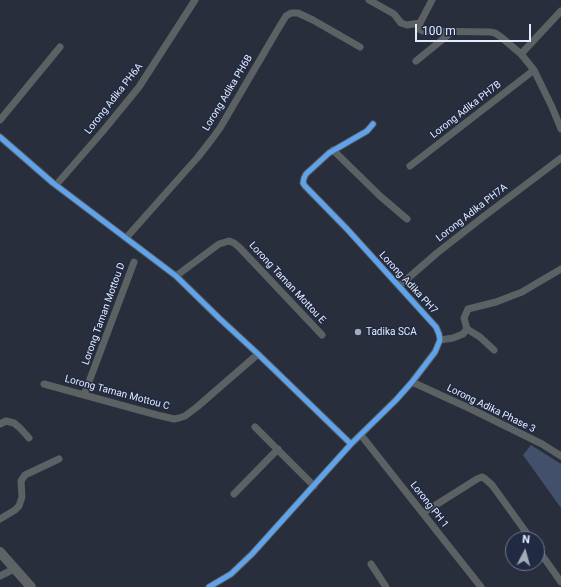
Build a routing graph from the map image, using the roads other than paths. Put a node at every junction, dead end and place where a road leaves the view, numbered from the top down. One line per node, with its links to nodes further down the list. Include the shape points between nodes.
1 (195, 0): 19 (street, Lorong Adika PH6A, via 139,87)
2 (369, 0): 5 (street, via 394,14 401,23)
3 (432, 0): 5 (street)
4 (561, 11): 9 (street)
5 (420, 23): 6 (street, via 419,29 423,31)
6 (453, 31): 9 (street, via 495,33); 10 (street)
7 (60, 47): 12 (street)
8 (360, 47): 21 (street, Lorong Adika PH6B, via 298,13 286,16 220,128 198,157)
9 (521, 54): 11 (street)
10 (416, 61)
11 (534, 70): 14 (street); 18 (street, Lorong Adika PH7B)
12 (0, 120)
13 (373, 124): 16 (street, via 367,131)
14 (561, 129)
15 (0, 137): 19 (street)
16 (333, 150): 20 (street); 25 (street, Lorong Adika PH7, via 306,174 303,180 305,186)
17 (561, 158): 25 (street, Lorong Adika PH7A, via 437,253)
18 (410, 166)
19 (56, 185): 21 (street)
20 (407, 219)
21 (126, 238): 24 (street)
22 (134, 262): 33 (street, Lorong Taman Mottou D)
23 (561, 269): 26 (street, via 522,292 468,309 464,318)
24 (176, 276): 27 (street, Lorong Taman Mottou E, via 219,244 229,241 234,243); 30 (street)
25 (399, 286): 28 (street, Lorong Adika PH7, via 436,327)
26 (467, 329): 28 (street, via 463,334); 29 (street)
27 (322, 335)
28 (440, 340): 31 (street, via 435,352)
29 (494, 350)
30 (258, 354): 33 (street, Lorong Taman Mottou C, via 197,407 179,418 157,415); 38 (street)
31 (412, 382): 36 (street); 40 (street, Lorong Adika Phase 3, via 480,413)
32 (44, 384): 33 (street, Lorong Taman Mottou C)
33 (84, 395)
34 (0, 424): 37 (street, via 6,421 14,423)
35 (256, 427): 39 (street)
36 (362, 435): 38 (street); 44 (street, Lorong PH 1)
37 (29, 438)
38 (352, 444): 42 (street)
39 (278, 449): 42 (street); 43 (street)
40 (561, 456)
41 (59, 459): 45 (street, via 25,475 21,480 22,497 19,506)
42 (314, 486): 54 (street, via 252,554 231,574)
43 (234, 494)
44 (423, 513): 46 (street, via 482,477 492,485); 56 (street, Lorong PH 1)
45 (0, 519)
46 (525, 531)
47 (0, 552): 50 (street)
48 (545, 559): 52 (street)
49 (371, 564): 55 (street)
50 (14, 569): 51 (street); 53 (street)
51 (0, 576)
52 (561, 582)
53 (31, 587)
54 (209, 587)
55 (386, 587)
56 (480, 587)

